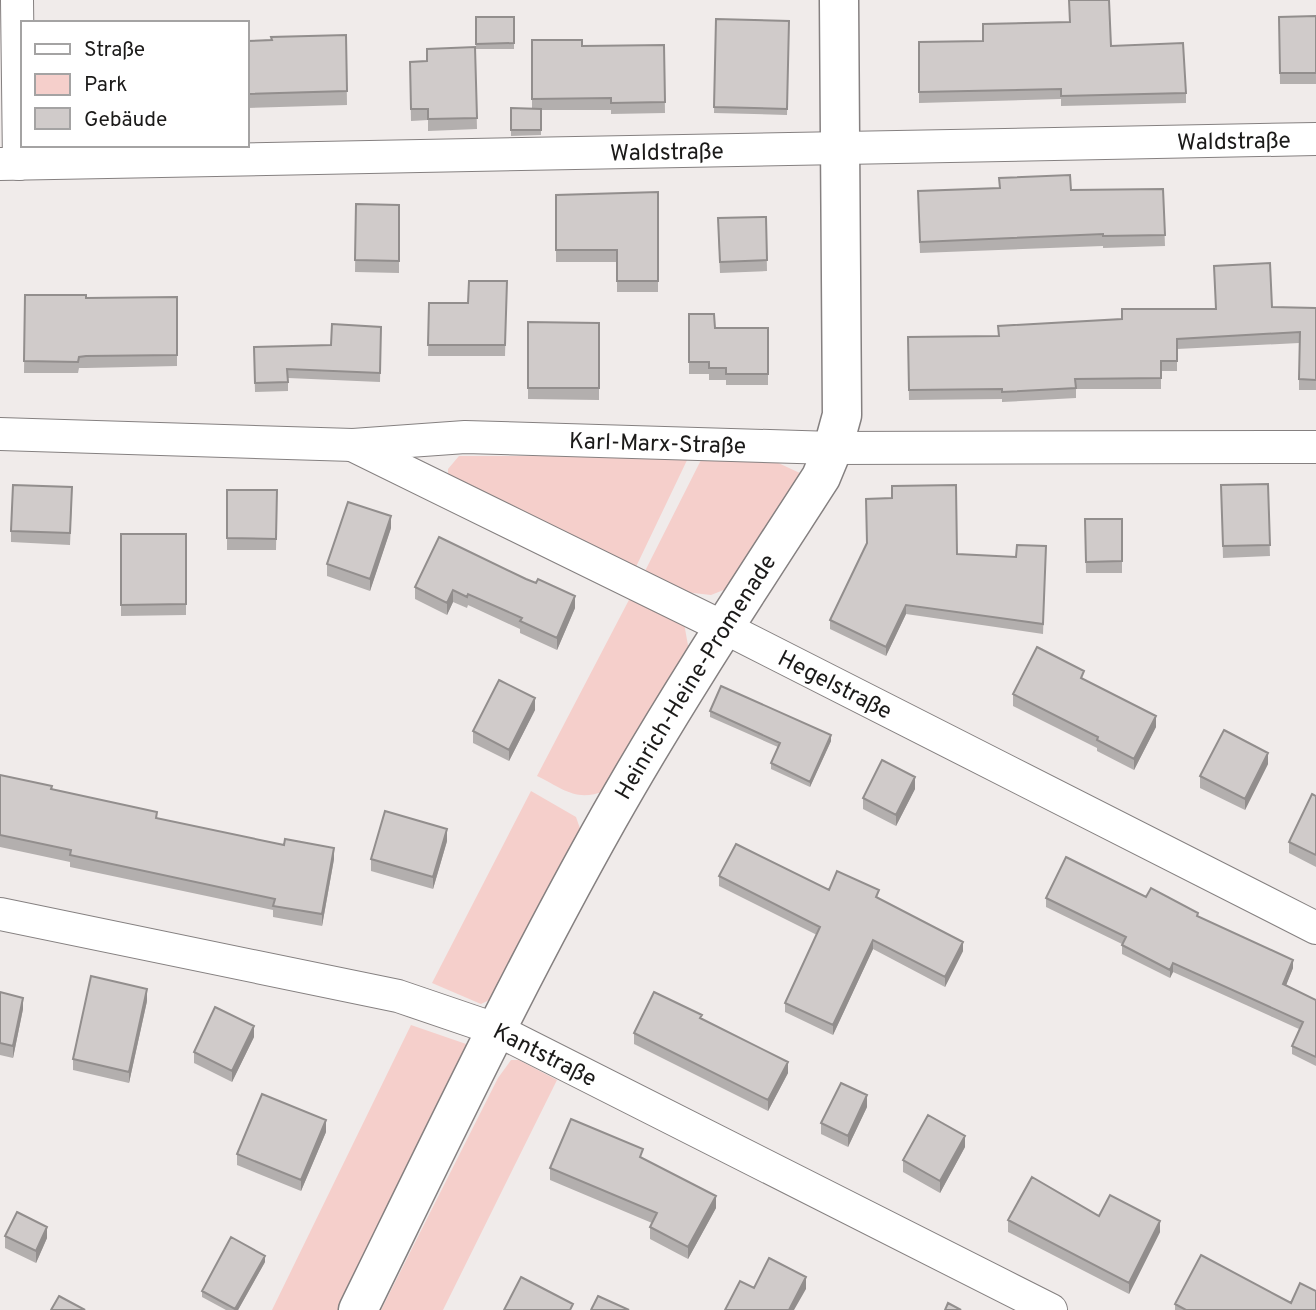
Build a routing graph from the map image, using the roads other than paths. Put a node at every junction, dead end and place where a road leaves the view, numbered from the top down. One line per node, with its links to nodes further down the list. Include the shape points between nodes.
1 (17, 0): 5 (street, Waldstraße)
2 (839, 0): 4 (street, Heinrich-Heine-Promenade)
3 (1316, 139): 4 (street, Waldstraße)
4 (841, 149): 5 (street, Waldstraße); 9 (street, Heinrich-Heine-Promenade, via 842,415)
5 (9, 164)
6 (0, 434): 7 (street, Karl-Marx-Straße)
7 (353, 445): 9 (street, Karl-Marx-Straße, via 465,437); 10 (street, Hegelstraße)
8 (1316, 447): 9 (street, Karl-Marx-Straße)
9 (833, 448): 10 (street, Heinrich-Heine-Promenade, via 821,477)
10 (723, 627): 12 (street, Hegelstraße); 13 (street, Heinrich-Heine-Promenade, via 607,820)
11 (0, 914): 13 (street, Kantstraße, via 398,996)
12 (1316, 928)
13 (495, 1030): 14 (street, Heinrich-Heine-Promenade); 15 (street, Kantstraße)
14 (358, 1310)
15 (1051, 1310)

